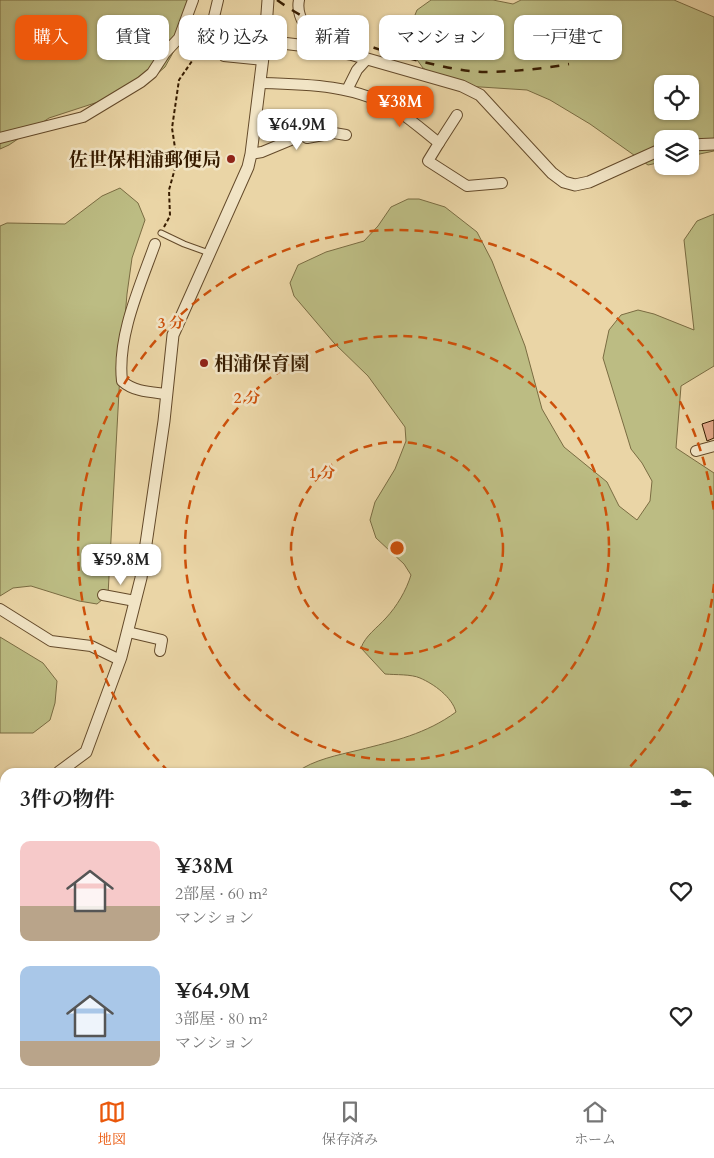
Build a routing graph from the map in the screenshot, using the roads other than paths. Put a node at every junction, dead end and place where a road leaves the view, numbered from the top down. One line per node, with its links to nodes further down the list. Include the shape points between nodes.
1 (193, 0): 15 (street, via 179,38 141,82 83,117)
2 (218, 0): 5 (street)
3 (268, 0): 6 (street)
4 (299, 0): 7 (street)
5 (215, 15)
6 (267, 15)
7 (300, 15)
8 (263, 60): 11 (street)
9 (365, 60): 12 (street)
10 (369, 60): 19 (street, via 462,86 480,95 564,182 575,185 589,182)
11 (260, 83): 12 (street); 20 (street)
12 (347, 90): 16 (street, via 399,111)
13 (457, 115): 16 (street)
14 (346, 135): 20 (street, via 334,133 307,138 303,135)
15 (0, 138)
16 (439, 143): 21 (street, via 428,161 467,186)
17 (714, 144): 18 (street)
18 (699, 145)
19 (654, 153)
20 (251, 154): 24 (street)
21 (502, 183)
22 (161, 233): 24 (lane)
23 (155, 244): 25 (street, via 134,301 120,366 122,381 128,387)
24 (210, 253): 25 (street, via 173,335)
25 (166, 394): 29 (street, via 141,578)
26 (714, 446): 27 (street)
27 (696, 451)
28 (103, 595): 29 (street)
29 (135, 601): 31 (street)
30 (0, 610): 33 (street, via 51,641 91,646)
31 (128, 632): 32 (street, via 162,640); 33 (street)
32 (160, 651)
33 (120, 660): 34 (street, via 86,752)
34 (64, 768)

